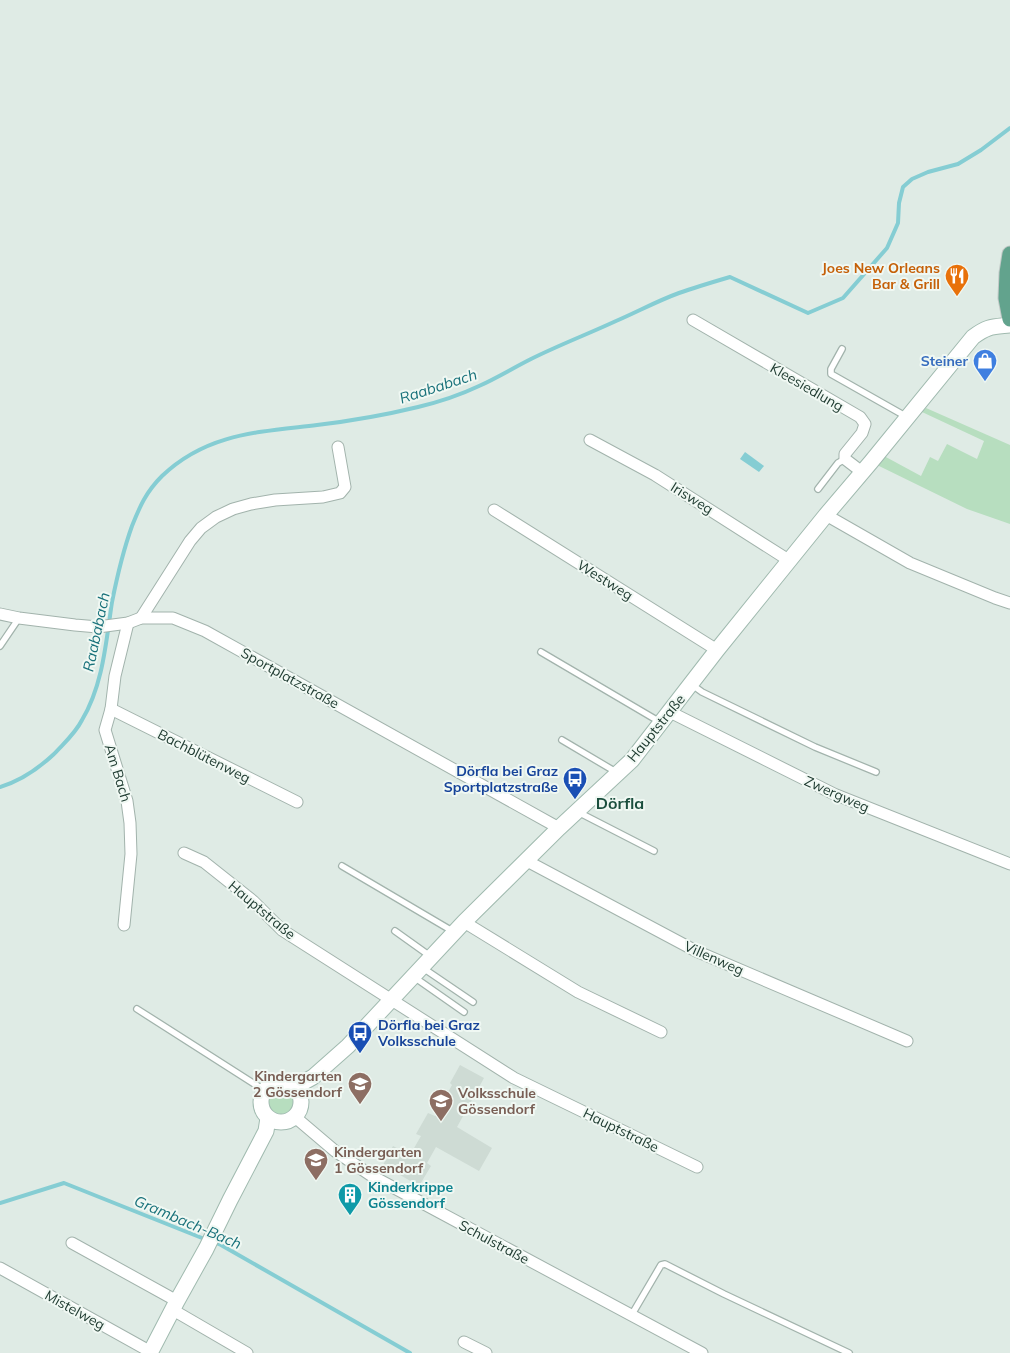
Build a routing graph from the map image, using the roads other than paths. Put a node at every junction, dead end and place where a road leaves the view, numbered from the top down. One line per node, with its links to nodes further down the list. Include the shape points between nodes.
1 (1010, 254): 2 (main road, via 1007,273)
2 (1009, 300): 3 (main road)
3 (1010, 319)
4 (693, 320): 10 (street, Kleesiedlung, via 860,417 865,424 862,433 845,454)
5 (1010, 325): 7 (main road, Hauptstraße, via 985,328 973,337)
6 (842, 349): 7 (lane, via 830,369 831,374)
7 (908, 418): 11 (main road, Hauptstraße)
8 (590, 440): 15 (street, Irisweg, via 655,475)
9 (338, 447): 19 (street, via 344,487 340,493 251,504 216,517 190,541)
10 (845, 459): 11 (street); 12 (lane, via 838,463)
11 (862, 472): 14 (main road, Hauptstraße)
12 (818, 489)
13 (494, 510): 22 (street, Westweg)
14 (826, 515): 15 (main road, Hauptstraße); 16 (street, via 910,563)
15 (790, 561): 22 (main road, Hauptstraße)
16 (1010, 603)
17 (0, 614): 18 (street, Sportplatzstraße)
18 (20, 618): 20 (street, Sportplatzstraße, via 75,626); 21 (lane)
19 (141, 618): 20 (street, Sportplatzstraße); 32 (street, Sportplatzstraße, via 173,618 205,631)
20 (128, 624): 25 (street, Am Bach)
21 (0, 646)
22 (717, 650): 24 (main road, Hauptstraße)
23 (541, 652): 26 (lane)
24 (692, 684): 26 (main road, Hauptstraße); 28 (lane, via 702,692 815,747)
25 (111, 709): 30 (street, Bachblütenweg); 38 (street, Am Bach, via 105,730 127,802 130,823 131,854)
26 (666, 717): 29 (main road, Hauptstraße, via 632,760); 36 (street, Zwergweg, via 834,794)
27 (562, 740): 29 (lane)
28 (876, 772)
29 (617, 773): 31 (main road, Hauptstraße)
30 (297, 802)
31 (577, 811): 32 (main road, Hauptstraße); 33 (lane)
32 (559, 828): 35 (main road, Hauptstraße)
33 (654, 852)
34 (184, 853): 42 (street, Hauptstraße, via 204,862 254,900 282,930)
35 (527, 861): 39 (main road, Hauptstraße); 47 (street, Villenweg, via 696,951)
36 (1010, 864)
37 (342, 866): 39 (lane)
38 (124, 925)
39 (459, 927): 41 (main road, Hauptstraße); 46 (street, via 578,992)
40 (395, 931): 41 (lane)
41 (422, 967): 42 (main road, Hauptstraße); 43 (lane); 45 (lane)
42 (391, 999): 48 (main road, Hauptstraße, via 348,1046); 52 (street, Hauptstraße, via 514,1078)
43 (472, 1002)
44 (137, 1009): 49 (lane)
45 (464, 1012)
46 (661, 1032)
47 (907, 1041)
48 (296, 1087): 49 (main road, via 281,1081); 50 (main road, via 302,1104)
49 (264, 1090): 51 (main road, via 261,1105)
50 (296, 1117): 51 (main road, via 284,1122); 56 (street, Schulstraße, via 335,1151 372,1176)
51 (268, 1118): 55 (main road, via 266,1131)
52 (697, 1167)
53 (72, 1242): 55 (street)
54 (0, 1268): 58 (street, Mistelweg)
55 (175, 1306): 58 (main road); 59 (street)
56 (631, 1316): 61 (street, Schulstraße); 62 (lane, via 665,1264)
57 (464, 1342): 60 (street)
58 (151, 1352)
59 (247, 1353)
60 (486, 1353)
61 (702, 1353)
62 (849, 1353)

